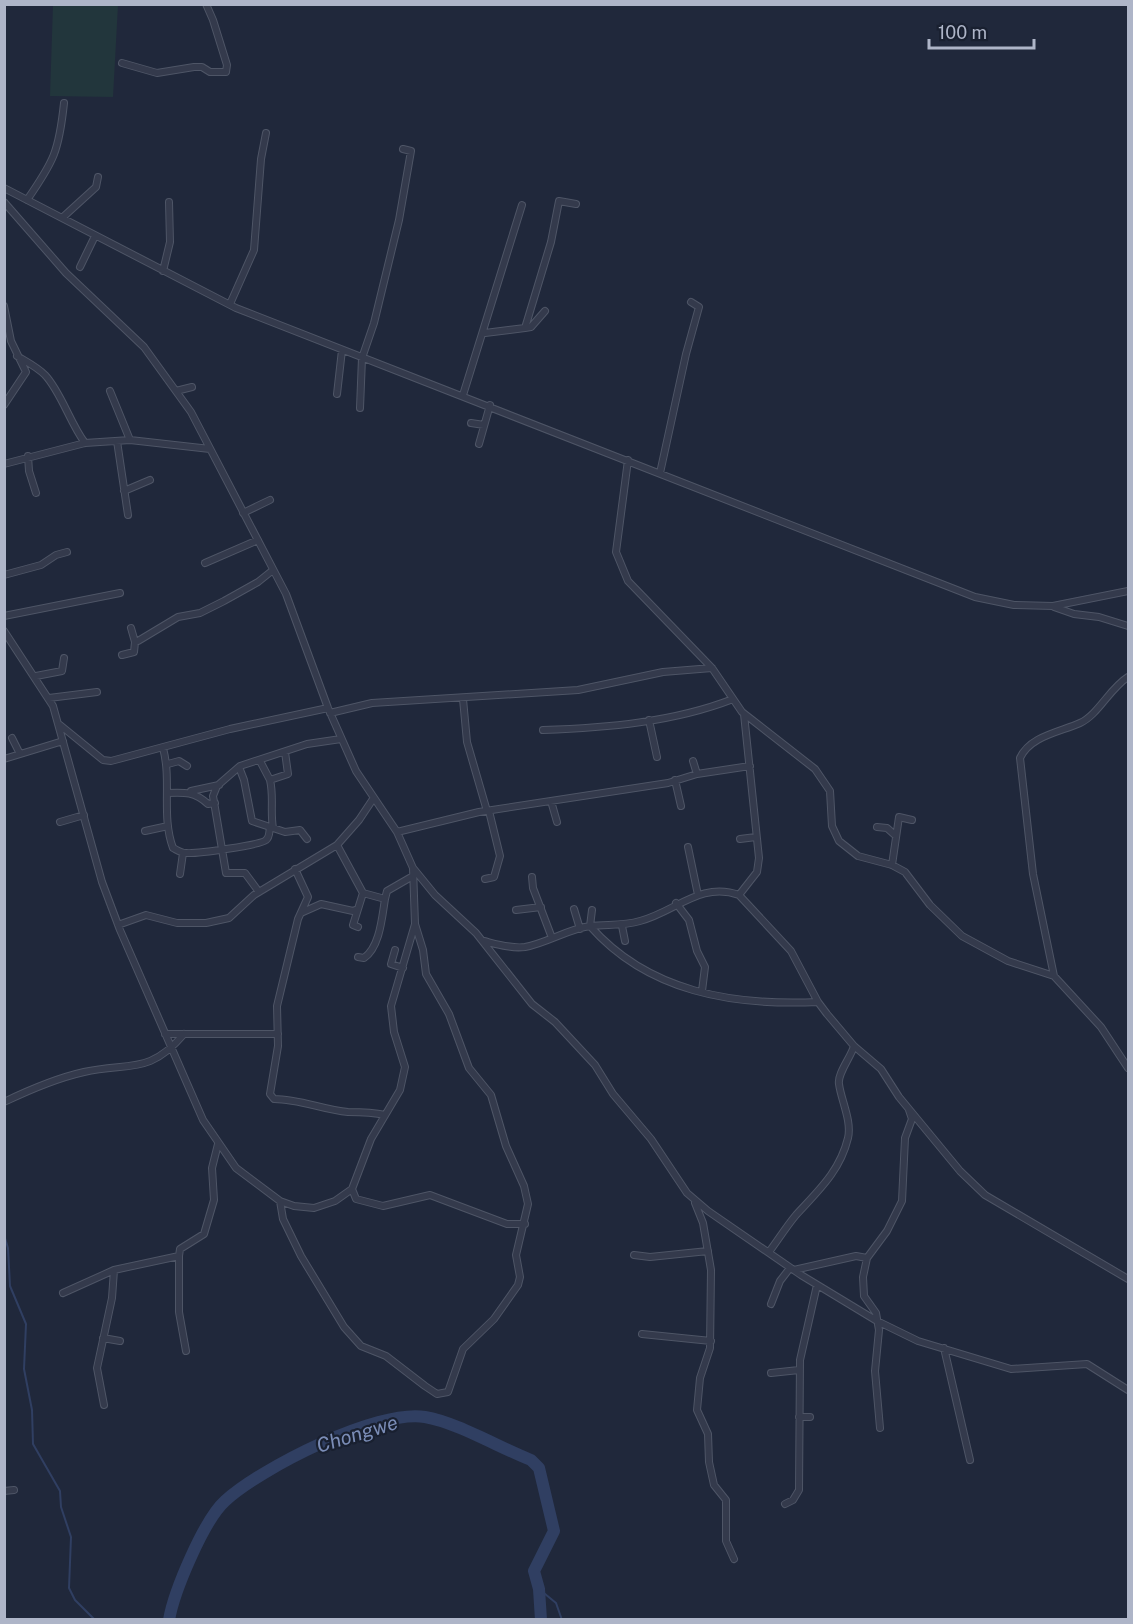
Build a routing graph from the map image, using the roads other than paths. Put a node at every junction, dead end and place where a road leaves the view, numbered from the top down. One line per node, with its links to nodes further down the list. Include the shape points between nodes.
1 (206, 4): 2 (street, via 226,72 194,67 158,73)
2 (122, 63)
3 (64, 103): 8 (street, via 53,162)
4 (266, 133): 18 (street, via 254,250)
5 (403, 149): 25 (street, via 411,151 399,220)
6 (98, 177): 13 (street, via 96,187)
7 (4, 188): 8 (street)
8 (27, 200): 13 (street)
9 (4, 202): 28 (street, via 66,273 144,347)
10 (169, 202): 16 (street, via 170,242)
11 (576, 204): 21 (street, via 559,201)
12 (522, 205): 22 (street)
13 (62, 218): 14 (street)
14 (95, 236): 15 (street); 16 (street)
15 (80, 267)
16 (163, 271): 18 (street)
17 (691, 302): 44 (street, via 699,307)
18 (230, 304): 23 (street)
19 (4, 306): 24 (street)
20 (545, 311): 21 (street, via 531,327)
21 (525, 328): 22 (street)
22 (484, 333): 30 (street)
23 (342, 350): 25 (street); 29 (street)
24 (18, 356): 31 (street, via 26,372); 38 (street, via 51,382)
25 (362, 358): 30 (street); 33 (street)
26 (192, 387): 28 (street)
27 (110, 391): 36 (street)
28 (177, 391): 40 (street)
29 (337, 394)
30 (463, 396): 32 (street)
31 (5, 403)
32 (489, 405): 35 (street); 42 (street)
33 (360, 408)
34 (471, 423): 35 (street)
35 (484, 425): 39 (street)
36 (130, 440): 37 (street); 40 (street)
37 (117, 441): 38 (street); 46 (street)
38 (85, 443): 41 (street)
39 (479, 444)
40 (210, 449): 49 (street)
41 (28, 456): 43 (street); 47 (street)
42 (628, 460): 44 (street); 66 (street, via 617,559 636,593)
43 (4, 464)
44 (660, 474): 58 (street, via 975,597 1014,605)
45 (150, 480): 46 (street)
46 (124, 491): 50 (street)
47 (36, 493)
48 (270, 500): 49 (street)
49 (243, 513): 51 (street)
50 (128, 515)
51 (258, 540): 53 (street); 54 (street)
52 (67, 552): 55 (street, via 41,565)
53 (205, 563)
54 (273, 570): 63 (street, via 224,601 200,613 178,617); 73 (street, via 286,594)
55 (4, 575)
56 (1128, 591): 58 (street)
57 (120, 593): 59 (street)
58 (1053, 606): 60 (street)
59 (4, 616)
60 (1128, 626)
61 (131, 628): 63 (street)
62 (4, 631): 67 (street)
63 (135, 642): 64 (street, via 134,652)
64 (122, 655)
65 (64, 658): 67 (street, via 62,671)
66 (712, 668): 71 (street, via 663,672 578,690); 72 (street)
67 (36, 676): 70 (street)
68 (1128, 677): 151 (street, via 1114,687 1087,719 1048,734 1020,758 1032,866)
69 (96, 692): 70 (street)
70 (49, 698): 76 (street)
71 (463, 699): 73 (street, via 372,703); 102 (street, via 467,742)
72 (733, 699): 74 (street); 75 (street, via 706,710)
73 (329, 710): 79 (street); 81 (street, via 222,731)
74 (744, 714): 90 (street); 120 (street, via 815,769 825,782 830,791 832,826 839,841 858,856)
75 (649, 720): 77 (street); 84 (street)
76 (59, 724): 80 (street); 81 (street, via 103,760)
77 (543, 730)
78 (12, 738): 83 (street)
79 (341, 739): 82 (street); 98 (street)
80 (63, 741): 83 (street); 103 (street)
81 (164, 748): 88 (street)
82 (285, 752): 86 (street); 93 (street, via 288,774)
83 (20, 754): 85 (street)
84 (657, 757)
85 (4, 759)
86 (260, 760): 91 (street); 93 (street)
87 (693, 761): 92 (street)
88 (168, 764): 89 (street, via 179,760); 97 (street)
89 (187, 766)
90 (750, 766): 92 (street); 113 (street)
91 (238, 767): 95 (street); 109 (street, via 252,821)
92 (697, 774): 94 (street)
93 (270, 780): 109 (street, via 274,799)
94 (675, 780): 99 (street); 101 (street)
95 (219, 785): 96 (street); 100 (street, via 213,796)
96 (188, 791): 97 (street); 100 (street, via 208,804)
97 (167, 793): 107 (street)
98 (373, 799): 111 (street); 116 (street)
99 (551, 801): 102 (street); 106 (street)
100 (215, 803): 118 (street)
101 (681, 806)
102 (488, 811): 111 (street); 126 (street, via 500,856 494,877)
103 (84, 815): 105 (street); 140 (street)
104 (912, 820): 112 (street, via 899,817)
105 (60, 822)
106 (557, 822)
107 (168, 826): 110 (street); 119 (street, via 173,848)
108 (877, 826): 112 (street)
109 (271, 827): 114 (street, via 285,832 300,830); 118 (street, via 265,843)
110 (145, 831)
111 (398, 831): 121 (street)
112 (896, 836): 120 (street)
113 (756, 837): 115 (street); 130 (street, via 757,872)
114 (307, 839)
115 (740, 839)
116 (337, 845): 122 (street); 128 (street)
117 (688, 847): 129 (street)
118 (222, 850): 119 (street); 127 (street, via 226,873 245,873)
119 (183, 853): 123 (street)
120 (892, 865): 151 (street, via 905,872 930,906 962,936 1008,961)
121 (413, 868): 124 (street); 146 (street)
122 (295, 869): 127 (street); 138 (street, via 308,897)
123 (180, 874)
124 (413, 876): 131 (street, via 387,891); 139 (street)
125 (532, 877): 133 (street, via 532,888)
126 (485, 879)
127 (259, 892): 140 (street, via 235,915 218,921 177,923 146,915)
128 (363, 893): 131 (street); 134 (street)
129 (698, 895): 130 (street, via 727,891); 132 (street)
130 (739, 895): 153 (street, via 791,951)
131 (385, 899): 149 (street, via 381,927 371,953)
132 (675, 903): 142 (street, via 644,921); 152 (street, via 688,920 705,967)
133 (541, 907): 136 (street); 145 (street)
134 (357, 909): 138 (street, via 321,904); 143 (street, via 353,925)
135 (574, 909): 144 (street)
136 (516, 910)
137 (592, 910): 141 (street)
138 (303, 912): 156 (street, via 277,1006)
139 (415, 924): 150 (street); 167 (street, via 426,974 449,1014 469,1068 491,1095 506,1146 524,1186 528,1204)
140 (118, 925): 154 (street)
141 (590, 926): 142 (street); 144 (street); 152 (street, via 605,944 653,976 680,988)
142 (622, 926): 147 (street)
143 (358, 927)
144 (580, 929): 145 (street)
145 (552, 938): 146 (street, via 525,947)
146 (483, 941): 165 (street, via 532,1004 555,1022 595,1065)
147 (625, 941)
148 (395, 950): 150 (street, via 391,964)
149 (358, 957)
150 (403, 968): 162 (street, via 391,1016 405,1067 404,1079)
151 (1054, 976): 159 (street, via 1101,1027)
152 (702, 991): 153 (street, via 753,1001)
153 (818, 1002): 157 (street)
154 (165, 1034): 155 (street); 158 (street)
155 (184, 1034): 156 (street); 158 (street)
156 (278, 1034): 162 (street, via 272,1097)
157 (854, 1046): 161 (street, via 881,1069); 169 (street, via 839,1080 848,1138 841,1162)
158 (172, 1049): 160 (street, via 149,1063 86,1071); 163 (street, via 203,1120)
159 (1128, 1068)
160 (4, 1102)
161 (908, 1107): 172 (street, via 912,1119 905,1138 902,1202); 175 (street, via 960,1171 985,1195)
162 (385, 1115): 164 (street, via 371,1139)
163 (218, 1144): 166 (street, via 236,1168); 171 (street, via 212,1168 214,1200 204,1234 180,1249)
164 (352, 1189): 166 (street, via 335,1201 314,1208); 167 (street, via 356,1199 376,1206 430,1195 507,1224)
165 (693, 1200): 168 (street, via 703,1223); 169 (street)
166 (280, 1201): 167 (street, via 283,1219 301,1256 344,1327 361,1346 386,1356 443,1395 451,1387 463,1349 494,1319 519,1285 516,1256)
167 (525, 1224)
168 (708, 1251): 170 (street); 183 (street)
169 (769, 1252): 173 (street)
170 (634, 1255)
171 (179, 1256): 174 (street); 185 (street, via 179,1312)
172 (867, 1258): 173 (street); 179 (street, via 863,1292)
173 (792, 1269): 176 (street); 178 (street, via 780,1281)
174 (114, 1270): 177 (street); 181 (street)
175 (1128, 1279)
176 (817, 1285): 179 (street); 186 (street)
177 (63, 1293)
178 (771, 1304)
179 (877, 1321): 184 (street, via 918,1341); 192 (street)
180 (642, 1335): 183 (street)
181 (103, 1338): 182 (street); 189 (street, via 97,1368)
182 (120, 1341)
183 (711, 1341): 197 (street, via 700,1378 697,1410 708,1434 714,1485 726,1500 726,1541)
184 (944, 1348): 188 (street, via 1011,1369 1087,1364); 193 (street)
185 (186, 1351)
186 (799, 1370): 187 (street); 190 (street)
187 (771, 1373)
188 (1127, 1387)
189 (104, 1405)
190 (799, 1417): 191 (street); 196 (street, via 799,1490 793,1500)
191 (810, 1417)
192 (880, 1428)
193 (970, 1460)
194 (14, 1490): 195 (street)
195 (4, 1491)
196 (784, 1504)
197 (734, 1559)

